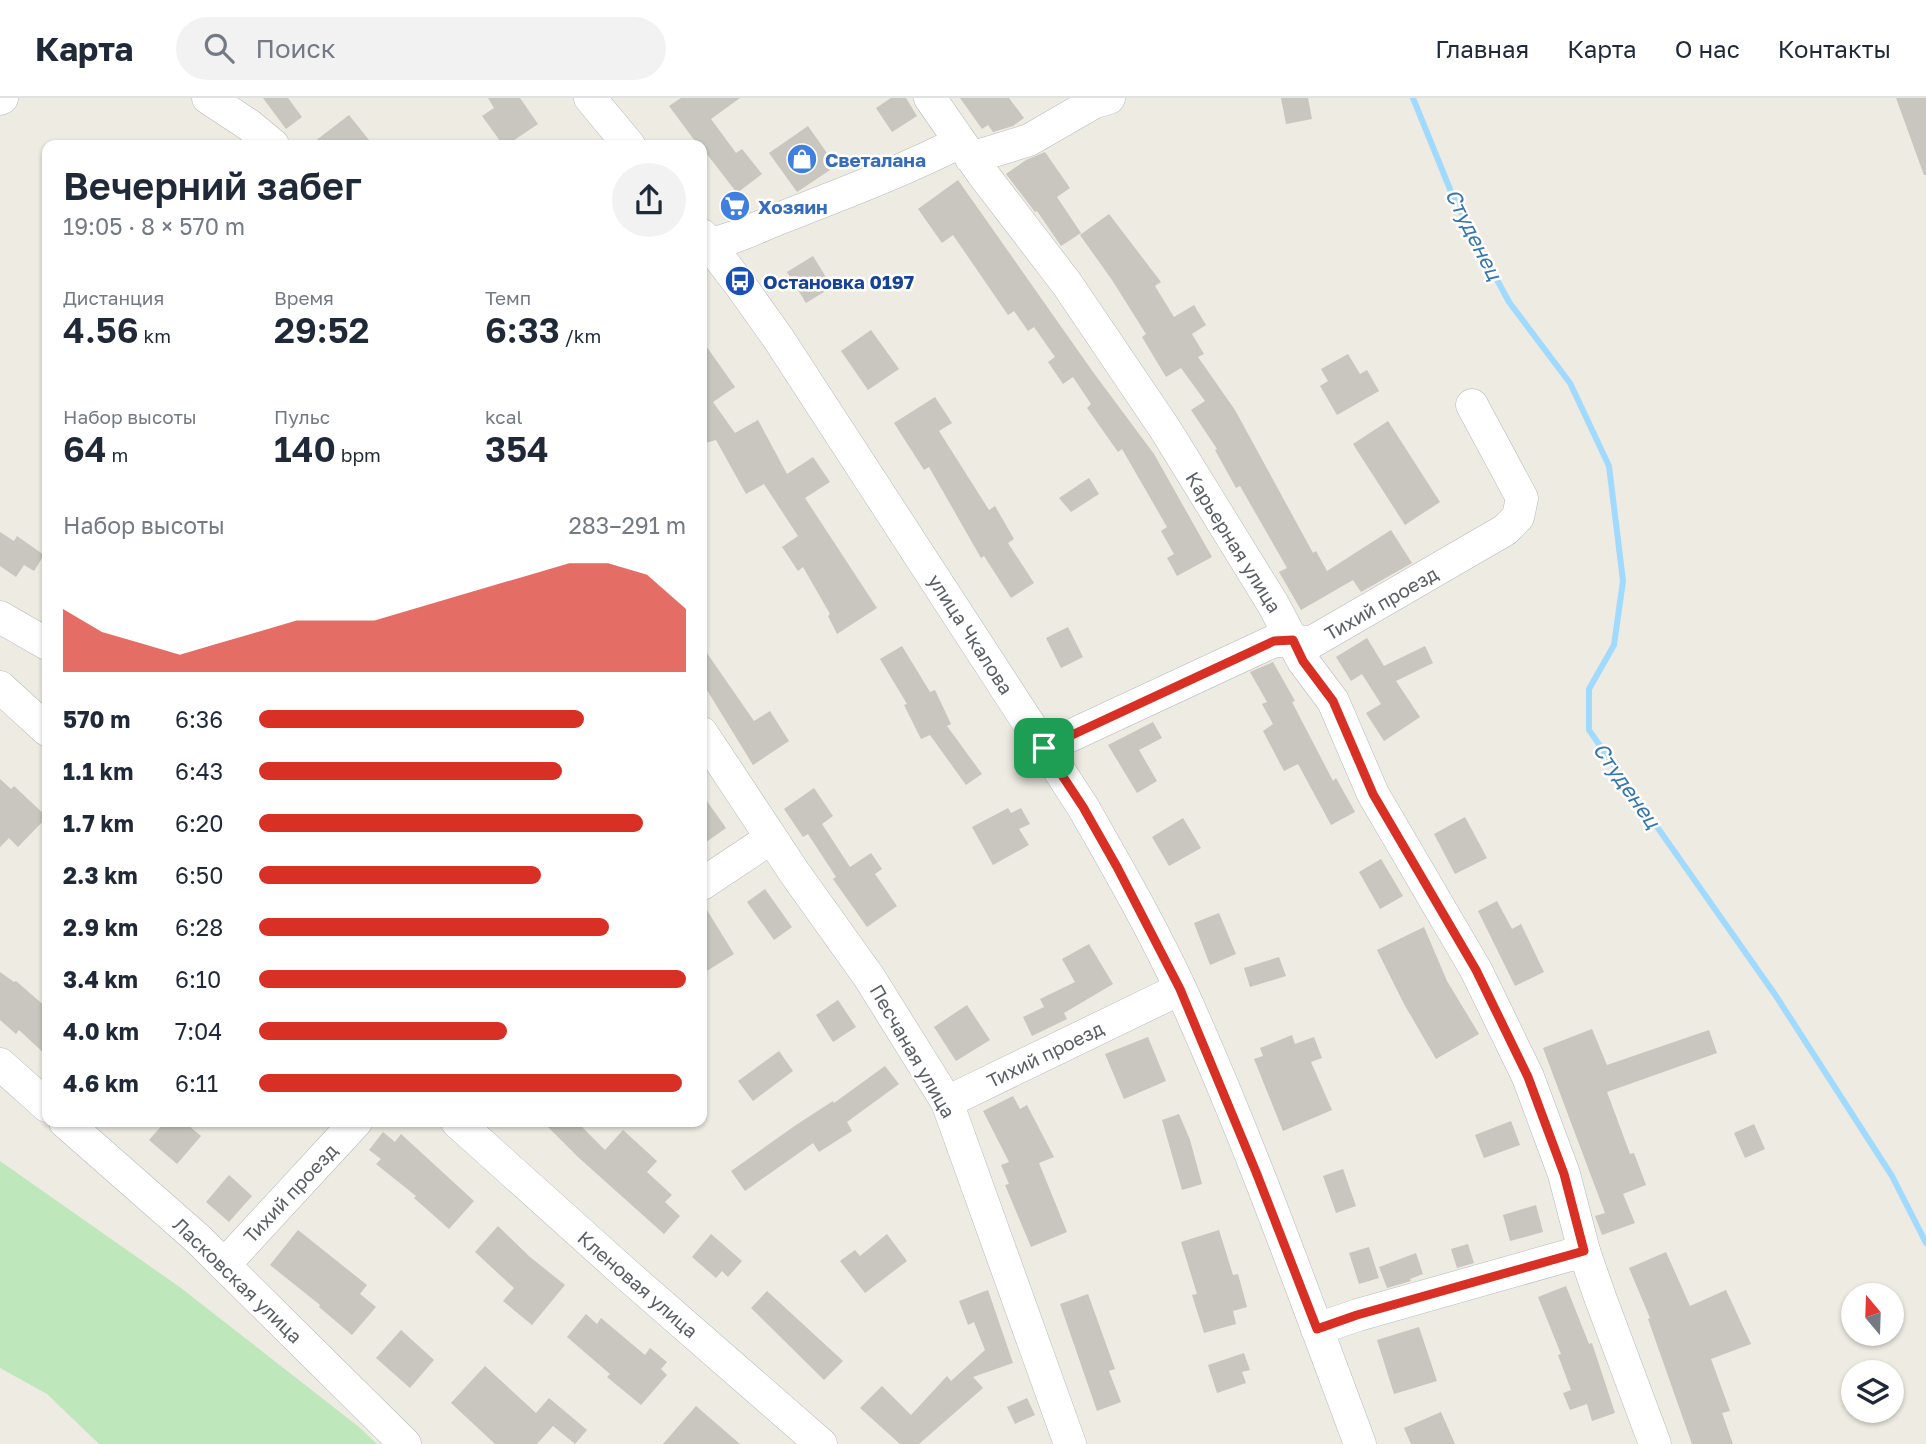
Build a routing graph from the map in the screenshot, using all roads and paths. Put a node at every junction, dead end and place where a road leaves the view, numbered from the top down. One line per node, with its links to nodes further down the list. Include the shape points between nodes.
1 (208, 98): 5 (street)
2 (590, 98): 6 (street)
3 (930, 98): 7 (street, Карьерная улица)
4 (1108, 98): 7 (street, via 1030,140)
5 (266, 140)
6 (625, 140)
7 (966, 150): 8 (street); 12 (street, Карьерная улица, via 1067,284 1165,429)
8 (707, 240)
9 (707, 245): 17 (street, улица Чкалова, via 778,338)
10 (1472, 405): 12 (street, Тихий проезд, via 1522,498 1518,517 1504,530 1312,642)
11 (0, 617): 13 (street)
12 (1293, 640): 17 (street, Тихий проезд, via 1274,641); 27 (street, Карьерная улица, via 1333,701 1373,794 1476,970 1528,1077 1564,1174)
13 (42, 641)
14 (0, 687): 15 (street)
15 (42, 725)
16 (707, 741): 18 (street, Песчаная улица)
17 (1044, 748): 20 (street, улица Чкалова, via 1117,867)
18 (771, 838): 19 (street); 23 (street, Песчаная улица, via 869,977)
19 (707, 881)
20 (1180, 989): 23 (street, Тихий проезд); 29 (street, улица Чкалова)
21 (0, 1064): 22 (street)
22 (42, 1102)
23 (947, 1102): 32 (street, Песчаная улица)
24 (71, 1127): 28 (street, Ласковская улица)
25 (351, 1127): 28 (street, Тихий проезд)
26 (463, 1127): 31 (street, Кленовая улица)
27 (1584, 1251): 29 (street); 34 (street, Карьерная улица)
28 (224, 1265): 30 (street, Ласковская улица)
29 (1317, 1329): 33 (street, улица Чкалова)
30 (405, 1444)
31 (821, 1444)
32 (1070, 1444)
33 (1360, 1444)
34 (1655, 1444)

